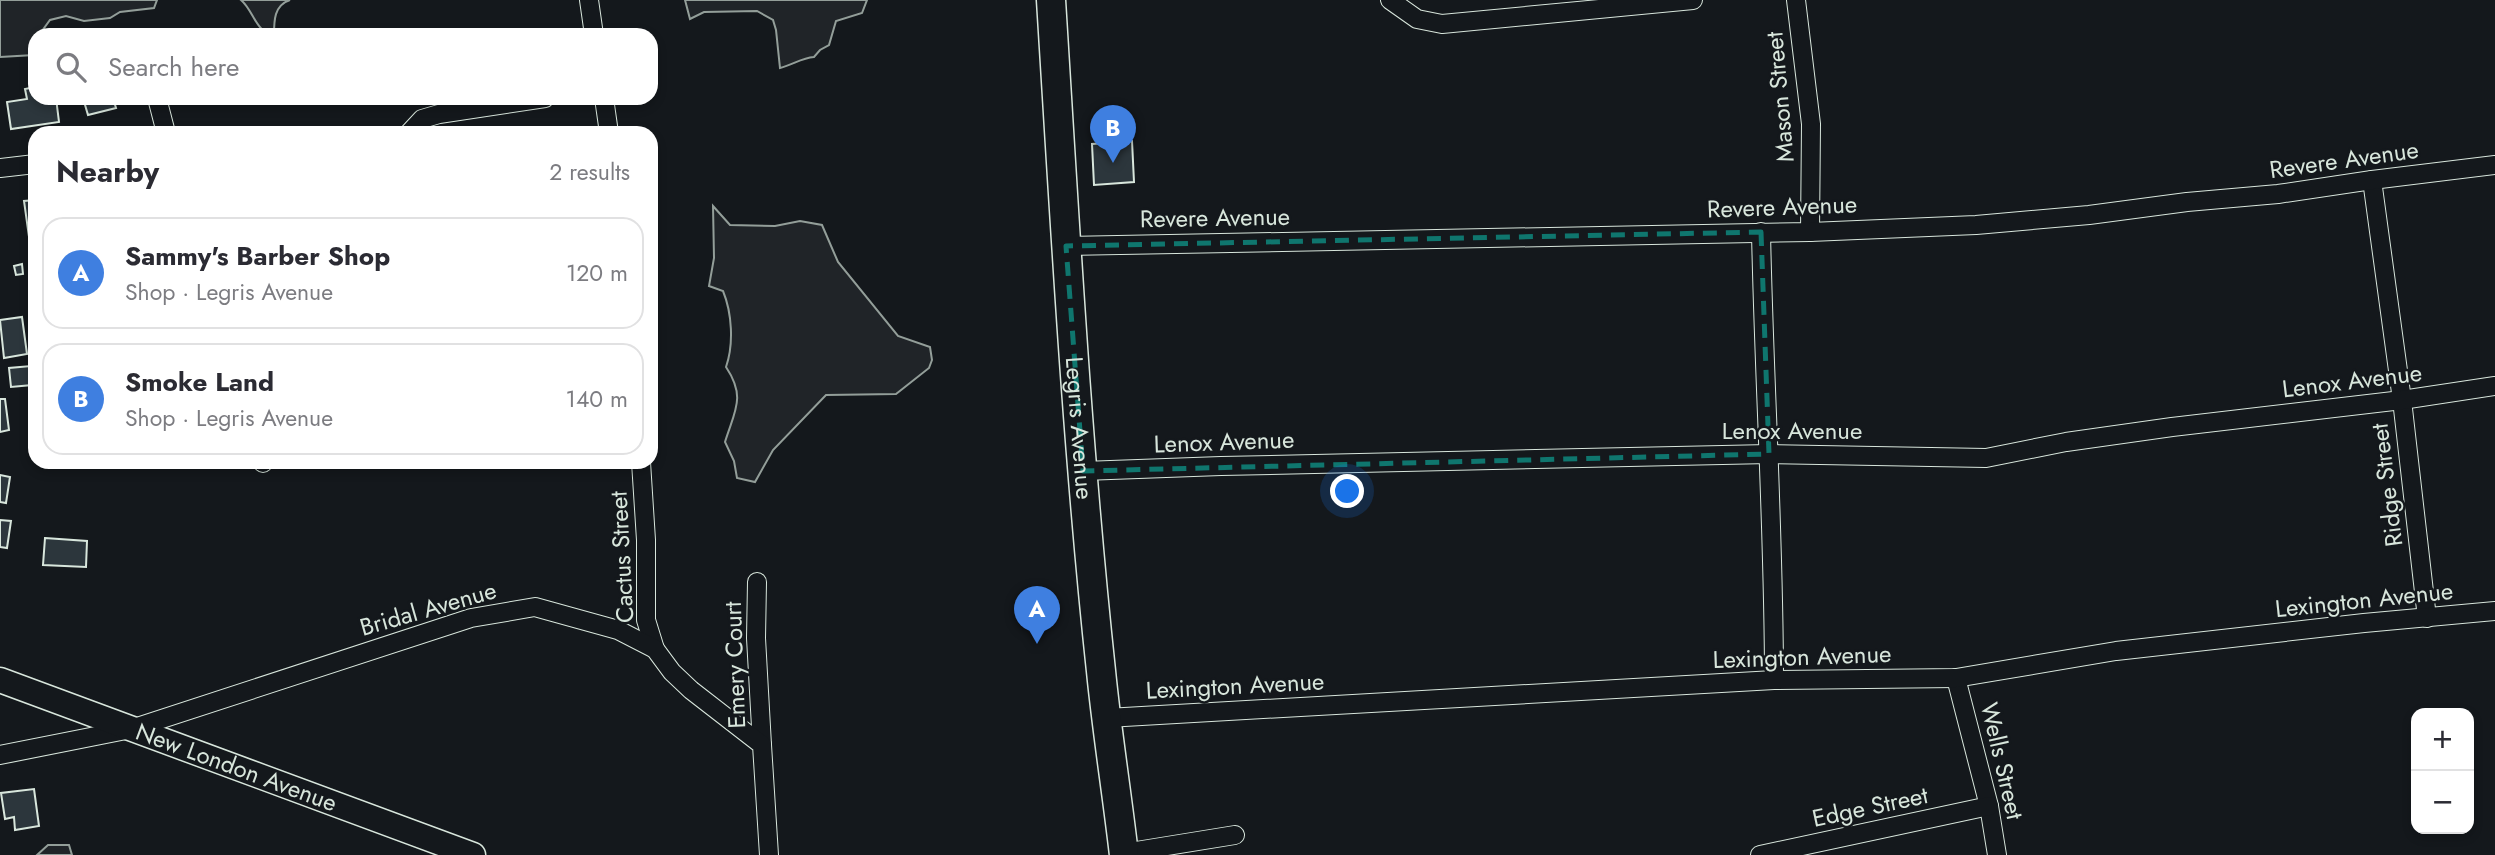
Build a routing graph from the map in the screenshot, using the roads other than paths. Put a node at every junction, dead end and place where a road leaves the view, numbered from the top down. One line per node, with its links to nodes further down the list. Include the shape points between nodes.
1 (589, 0): 6 (street)
2 (1051, 0): 19 (main road, Legris Avenue)
3 (1390, 0): 4 (street, via 1417,19 1442,24)
4 (1693, 0)
5 (1796, 0): 18 (street, Mason Street, via 1811,124)
6 (593, 28)
7 (159, 105): 10 (street)
8 (499, 105): 11 (street, via 439,114)
9 (605, 105): 12 (street)
10 (164, 126)
11 (416, 126)
12 (608, 126)
13 (28, 165): 15 (street)
14 (2495, 165): 16 (street, Revere Avenue)
15 (0, 168)
16 (2372, 180): 18 (street, Revere Avenue, via 2090,215); 21 (street, Ridge Street)
17 (1761, 232): 18 (street, Revere Avenue); 19 (street, Revere Avenue); 22 (street)
18 (1810, 232)
19 (1066, 246): 24 (main road, Legris Avenue)
20 (2495, 386): 21 (street, Lenox Avenue)
21 (2402, 400): 22 (street, Lenox Avenue, via 2159,429 1986,458); 27 (street, Ridge Street)
22 (1769, 454): 24 (street, Lenox Avenue); 31 (street)
23 (641, 469): 28 (street, Cactus Street, via 646,620)
24 (1083, 471): 32 (main road, Legris Avenue)
25 (757, 582): 34 (street, Emery Court)
26 (2495, 611): 27 (street, Lexington Avenue)
27 (2427, 618): 29 (street, Lexington Avenue, via 2116,651)
28 (655, 649): 33 (street, Bridal Avenue, via 618,629 570,615 535,607 505,611 471,618); 34 (street, Bridal Avenue, via 671,672)
29 (1956, 678): 31 (street, Lexington Avenue); 36 (street, Wells Street)
30 (0, 680): 33 (main road, New London Avenue)
31 (1774, 680): 32 (street, Lexington Avenue)
32 (1107, 718): 38 (main road, Legris Avenue)
33 (131, 729): 35 (street, Bridal Avenue); 39 (main road, New London Avenue)
34 (762, 746): 40 (street)
35 (0, 755)
36 (1989, 806): 41 (street, Edge Street); 42 (street, Wells Street)
37 (1235, 835): 38 (street)
38 (1124, 854)
39 (473, 855)
40 (769, 855)
41 (1760, 855)
42 (1997, 855)

